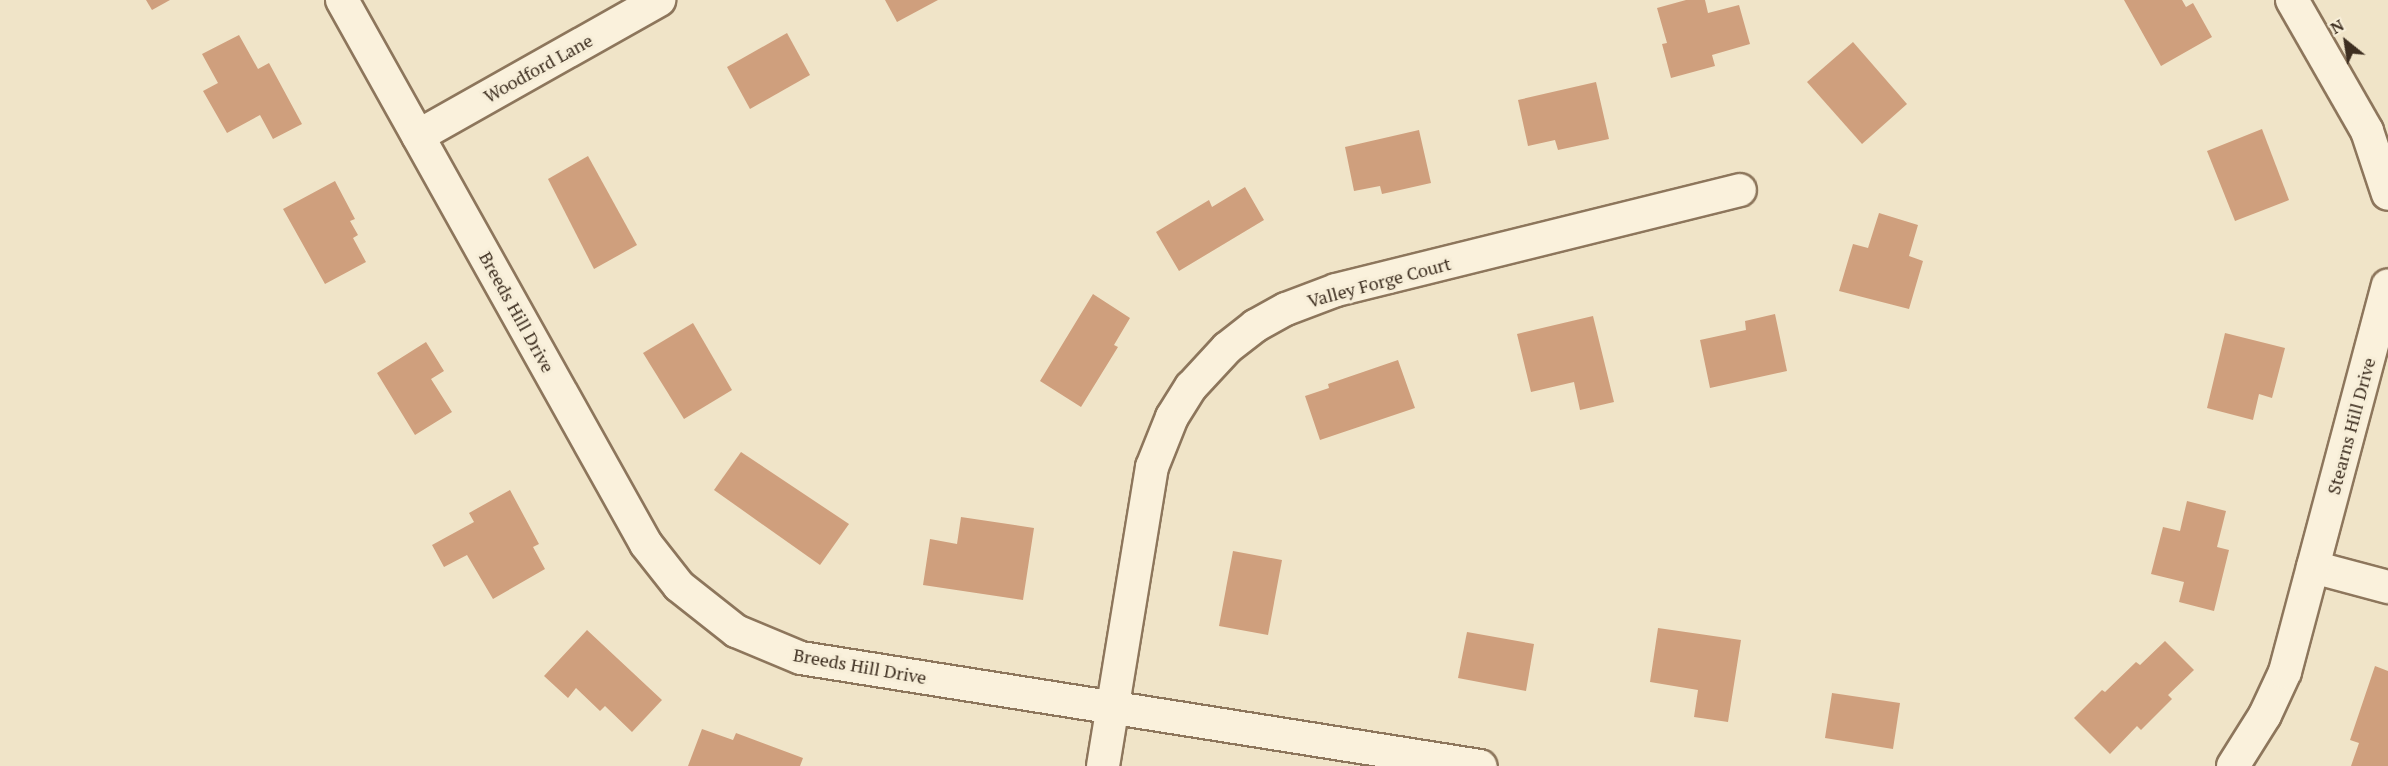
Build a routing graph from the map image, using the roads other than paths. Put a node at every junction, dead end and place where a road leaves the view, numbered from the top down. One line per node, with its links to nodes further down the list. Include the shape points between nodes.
1 (342, 0): 4 (street, Breeds Hill Drive)
2 (659, 0): 4 (street, Woodford Lane)
3 (2292, 0): 6 (street, via 2367,130)
4 (418, 136): 10 (street, Breeds Hill Drive, via 645,544 698,604 736,631 801,658)
5 (1740, 190): 10 (street, Valley Forge Court, via 1336,290 1286,309 1227,348 1191,387 1172,417 1152,467)
6 (2388, 194)
7 (2388, 285): 8 (street, Stearns Hill Drive)
8 (2313, 567): 9 (street); 13 (street, via 2285,672 2265,715)
9 (2388, 587)
10 (1113, 706): 11 (street, Valley Forge Court); 12 (street, Breeds Hill Drive)
11 (1103, 766)
12 (1480, 766)
13 (2233, 766)

